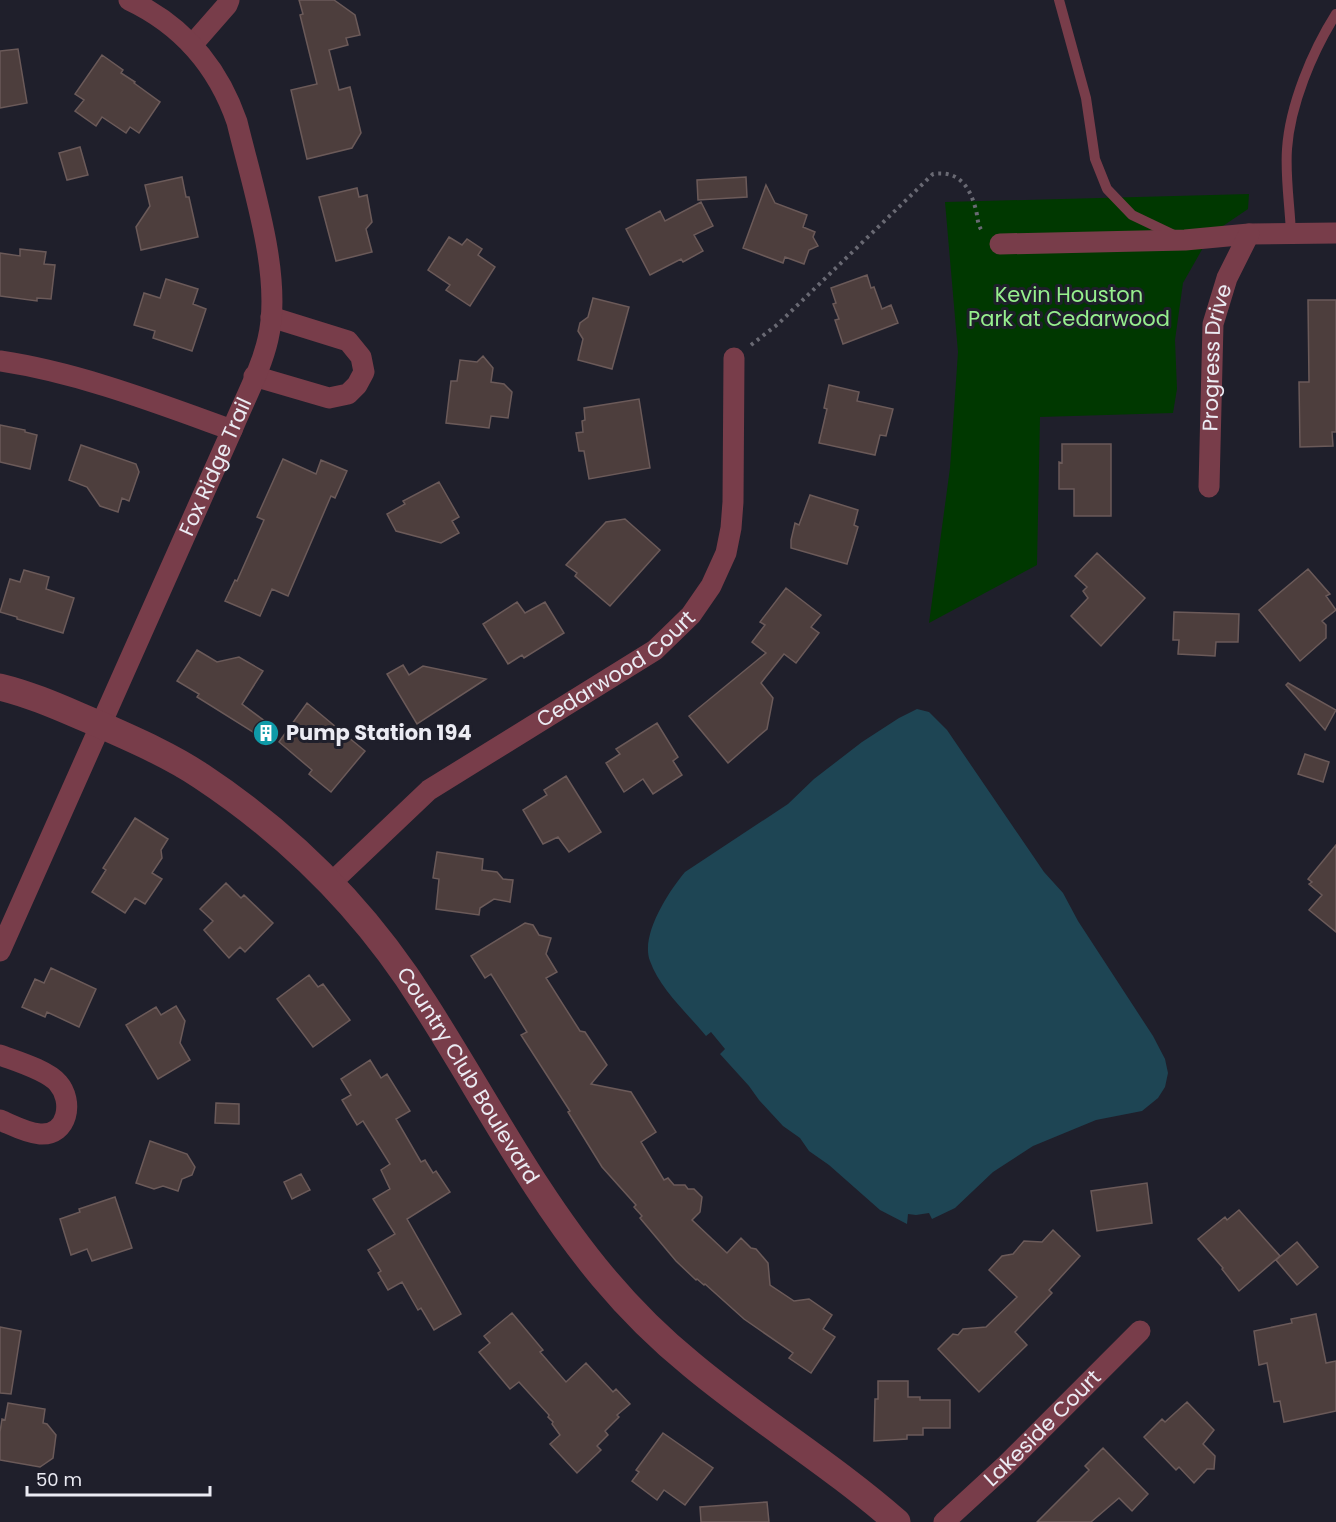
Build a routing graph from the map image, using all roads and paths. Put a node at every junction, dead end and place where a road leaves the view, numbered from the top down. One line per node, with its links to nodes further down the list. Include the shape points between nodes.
1 (229, 0): 5 (street)
2 (1059, 0): 9 (lane, via 1086,98 1095,159 1107,189 1132,215)
3 (139, 2): 5 (street, Fox Ridge Trail)
4 (1336, 14): 8 (lane, via 1299,92 1291,127 1287,150)
5 (192, 45): 11 (street, Fox Ridge Trail, via 221,85 237,122 267,250)
6 (1336, 233): 8 (street)
7 (1249, 234): 8 (street); 9 (street); 16 (street, Progress Drive, via 1227,278 1214,324)
8 (1291, 234)
9 (1185, 240): 10 (street)
10 (1000, 244): 12 (path, via 987,238 978,226 969,192 958,177 944,172 933,174 778,324)
11 (271, 317): 14 (street, Fox Ridge Trail, via 265,351); 14 (street, via 348,341 360,357 364,372 348,394 329,398)
12 (734, 358): 19 (street, Cedarwood Court, via 731,528 726,553 711,586 691,615 655,650 429,790)
13 (0, 361): 15 (street, via 129,393)
14 (254, 376): 15 (street, Fox Ridge Trail)
15 (232, 430): 18 (street, Fox Ridge Trail)
16 (1209, 487)
17 (0, 687): 18 (street, Country Club Boulevard, via 41,699)
18 (100, 725): 19 (street, Country Club Boulevard, via 198,774 282,837); 20 (street, Fox Ridge Trail)
19 (331, 883): 24 (street, Country Club Boulevard, via 385,946 539,1187 604,1278 692,1365)
20 (0, 951)
21 (0, 1055): 22 (street, via 57,1082 67,1097 67,1113 53,1131 41,1134)
22 (0, 1120)
23 (1140, 1331): 25 (street, Lakeside Court)
24 (897, 1522)
25 (944, 1522)

